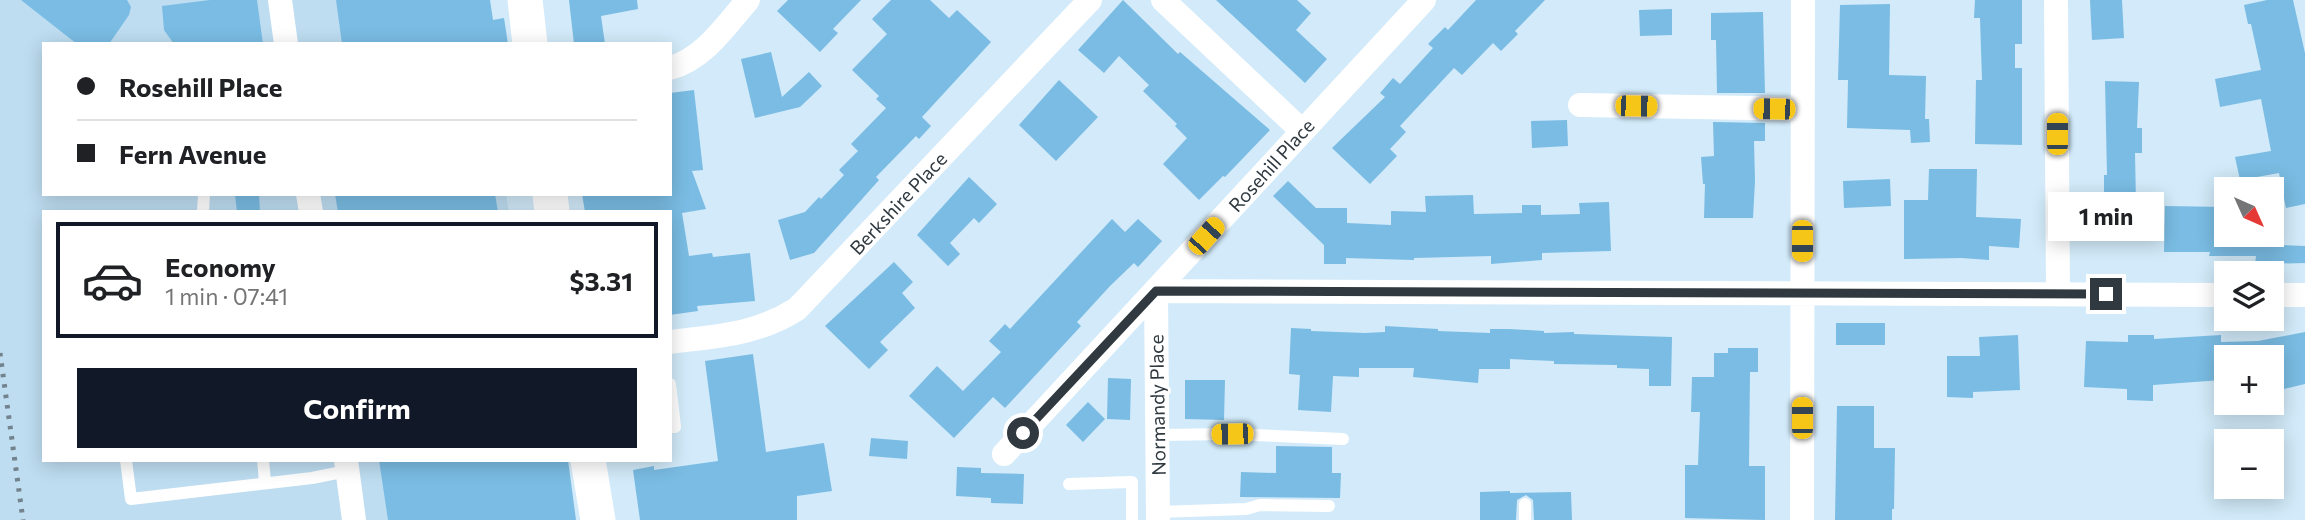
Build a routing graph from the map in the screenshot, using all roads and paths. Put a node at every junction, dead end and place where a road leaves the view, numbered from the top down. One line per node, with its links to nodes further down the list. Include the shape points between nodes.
1 (280, 0): 9 (street)
2 (525, 0): 10 (main road)
3 (748, 0): 11 (street, via 700,53)
4 (1090, 0): 21 (street, Berkshire Place, via 797,309 775,323 749,331)
5 (1163, 0): 14 (street)
6 (1424, 0): 14 (street, Rosehill Place)
7 (1802, 0): 13 (street)
8 (2056, 0): 17 (street)
9 (286, 42)
10 (530, 42)
11 (672, 68)
12 (1580, 105): 13 (street)
13 (1802, 109): 16 (street)
14 (1302, 131): 15 (street, Rosehill Place)
15 (1156, 291): 16 (street); 24 (street, Normandy Place); 26 (street, Rosehill Place)
16 (1802, 293): 17 (street); 40 (street)
17 (2058, 294): 18 (street)
18 (2214, 295)
19 (2284, 295): 20 (street)
20 (2305, 295)
21 (672, 342)
22 (672, 401): 23 (lane)
23 (672, 427)
24 (1158, 435): 25 (lane); 35 (street, Normandy Place)
25 (1342, 439)
26 (1004, 454)
27 (126, 462): 31 (lane, via 131,499)
28 (263, 462): 31 (lane)
29 (588, 462): 37 (main road)
30 (347, 466): 31 (lane); 36 (street)
31 (265, 482)
32 (1069, 484): 38 (lane, via 1132,482)
33 (1525, 504): 39 (lane)
34 (1329, 506): 35 (lane, via 1260,505)
35 (1158, 516)
36 (354, 520)
37 (598, 520)
38 (1132, 520)
39 (1525, 520)
40 (1802, 520)

